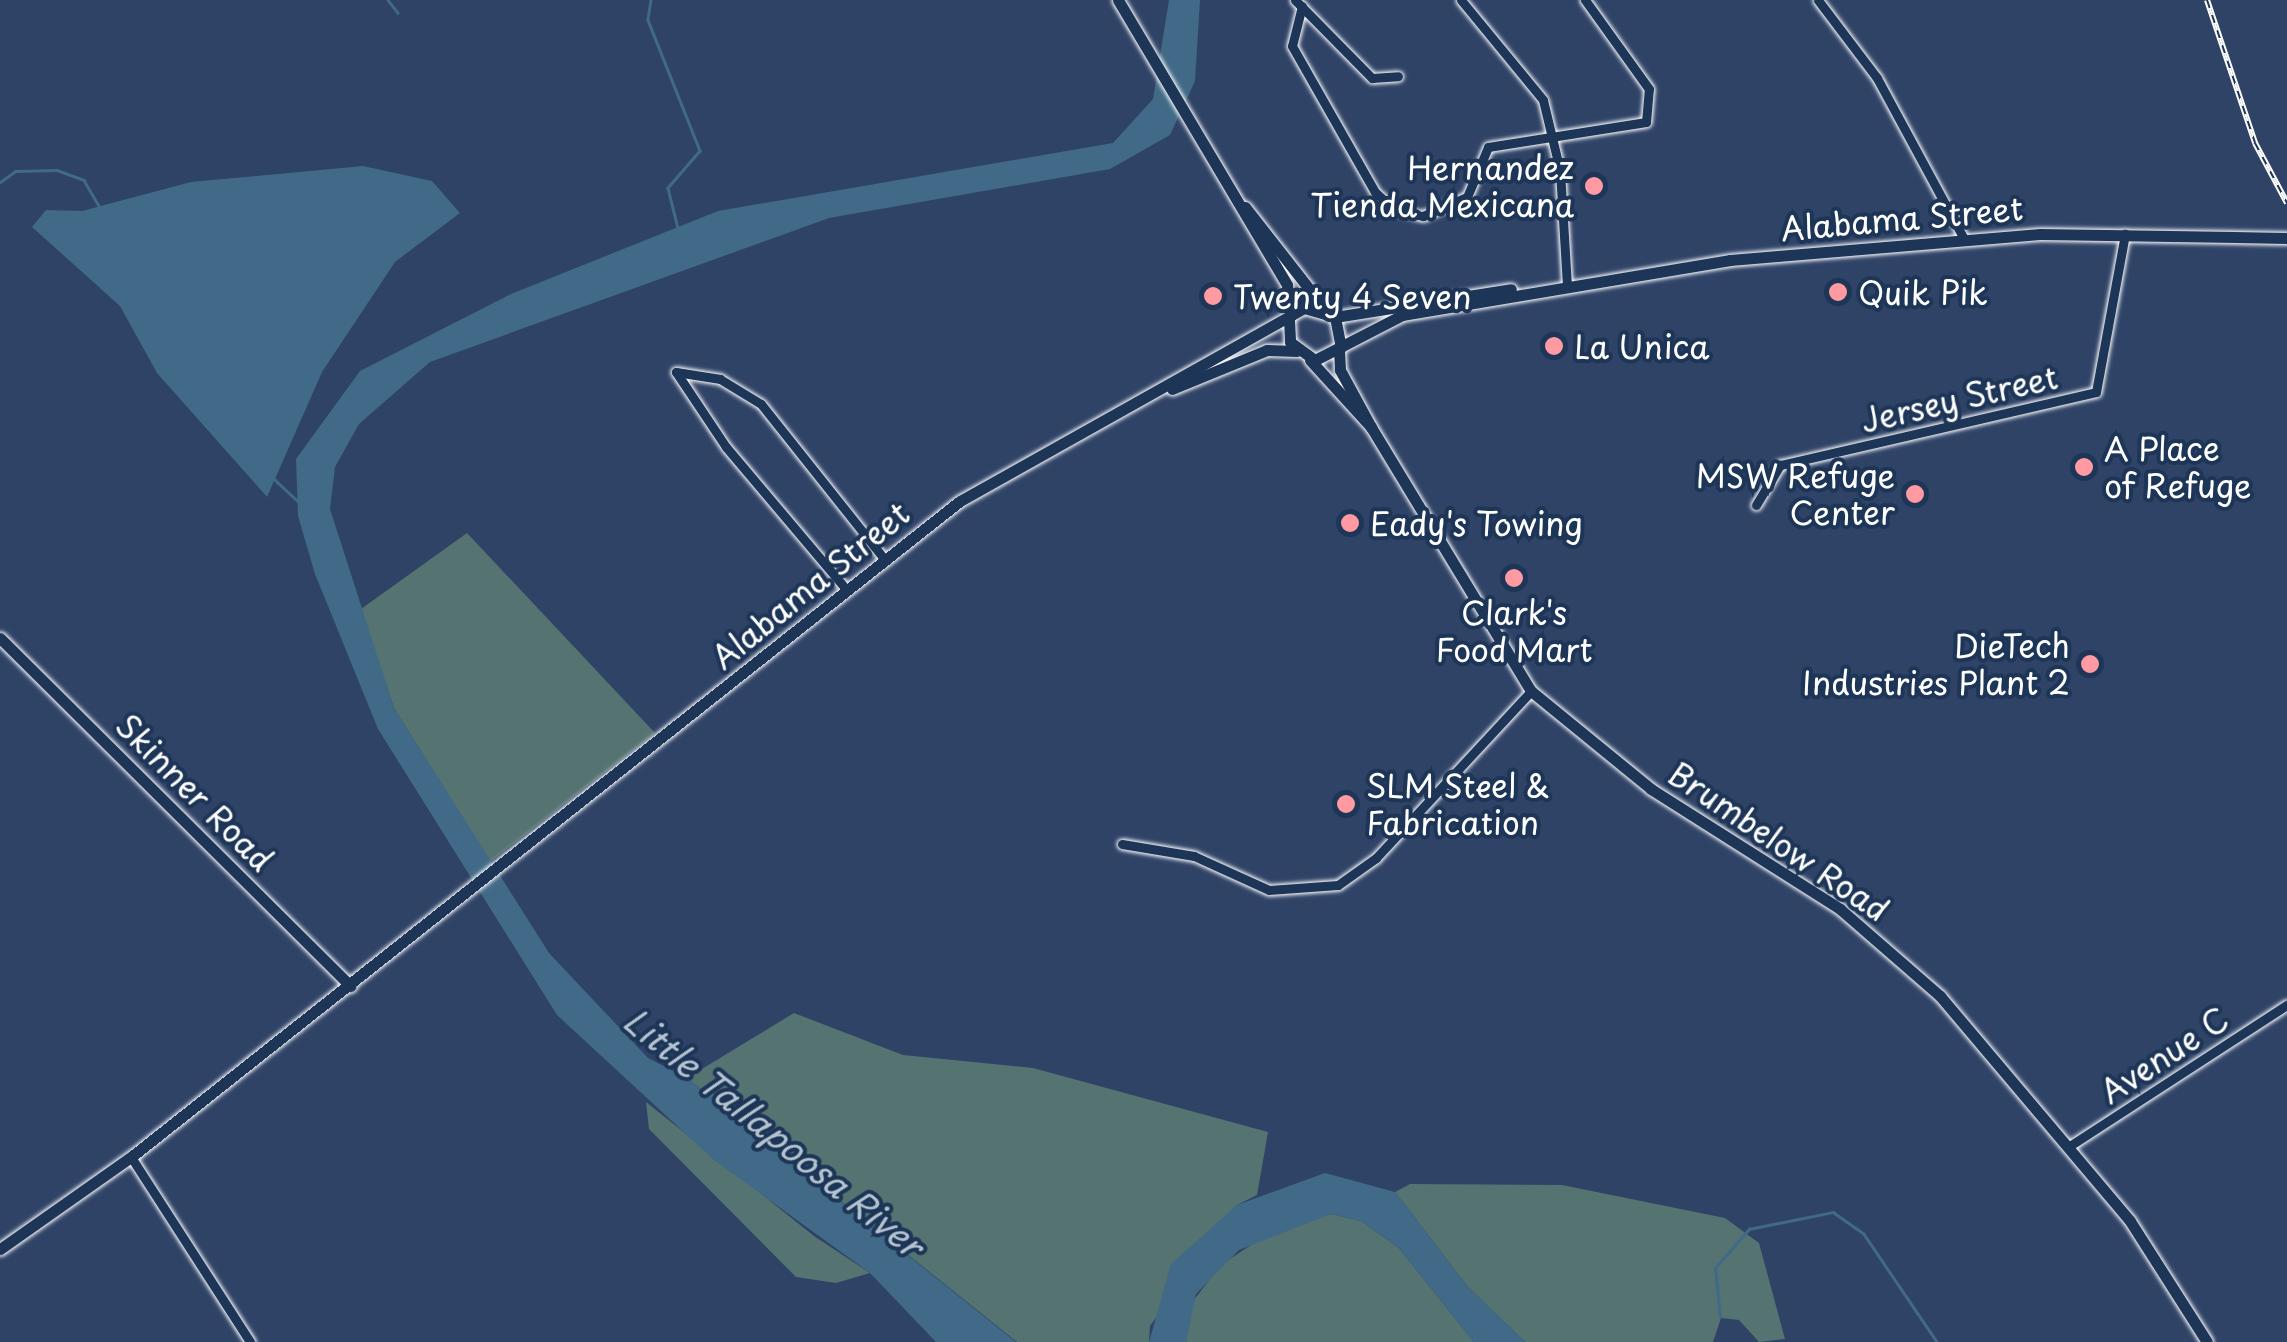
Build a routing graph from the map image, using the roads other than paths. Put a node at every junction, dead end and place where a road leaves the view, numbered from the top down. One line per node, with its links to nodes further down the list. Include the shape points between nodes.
1 (1118, 0): 8 (main road)
2 (1461, 0): 7 (street, via 1520,62)
3 (1585, 0): 7 (street, via 1654,104 1646,122)
4 (1818, 0): 10 (street, via 1877,78)
5 (1299, 3): 6 (street, via 1372,78); 7 (street, via 1292,46 1394,210 1424,216 1456,208 1488,147)
6 (1398, 76)
7 (1554, 134): 12 (street)
8 (1235, 197): 14 (main road); 15 (main road, via 1287,285)
9 (2125, 234): 10 (main road, Alabama Street); 11 (main road, Alabama Street); 20 (street, Jersey Street, via 2096,392 1780,465)
10 (1963, 238): 12 (main road, Alabama Street)
11 (2287, 238)
12 (1566, 284): 13 (main road, Alabama Street)
13 (1524, 289): 14 (main road, Alabama Street); 16 (main road, Alabama Street, via 1402,315)
14 (1330, 313): 15 (main road, Alabama Street); 16 (main road, Brumbelow Road)
15 (1290, 318): 17 (main road); 18 (main road, Alabama Street)
16 (1340, 348): 17 (main road, Alabama Street); 19 (main road, Brumbelow Road, via 1340,370)
17 (1302, 354): 18 (main road, Alabama Street, via 1266,350); 19 (main road, Brumbelow Road)
18 (1153, 394): 21 (main road, Alabama Street, via 1026,459)
19 (1371, 427): 24 (main road, Brumbelow Road)
20 (1756, 505)
21 (885, 560): 22 (main road, Alabama Street); 22 (street, via 761,404 720,379 676,372 726,447)
22 (848, 590): 26 (main road, Alabama Street)
23 (0, 638): 26 (main road, Skinner Road)
24 (1531, 691): 25 (street, via 1376,858 1338,885 1269,890 1194,856); 28 (main road, Brumbelow Road, via 1651,789 1877,938 1954,1010)
25 (1122, 844)
26 (350, 986): 29 (main road, Alabama Street)
27 (2287, 1005): 28 (street, Avenue C)
28 (2068, 1147): 32 (main road, Brumbelow Road, via 2174,1281)
29 (131, 1157): 30 (main road, Alabama Street); 31 (street)
30 (0, 1249)
31 (250, 1342)
32 (2207, 1342)

